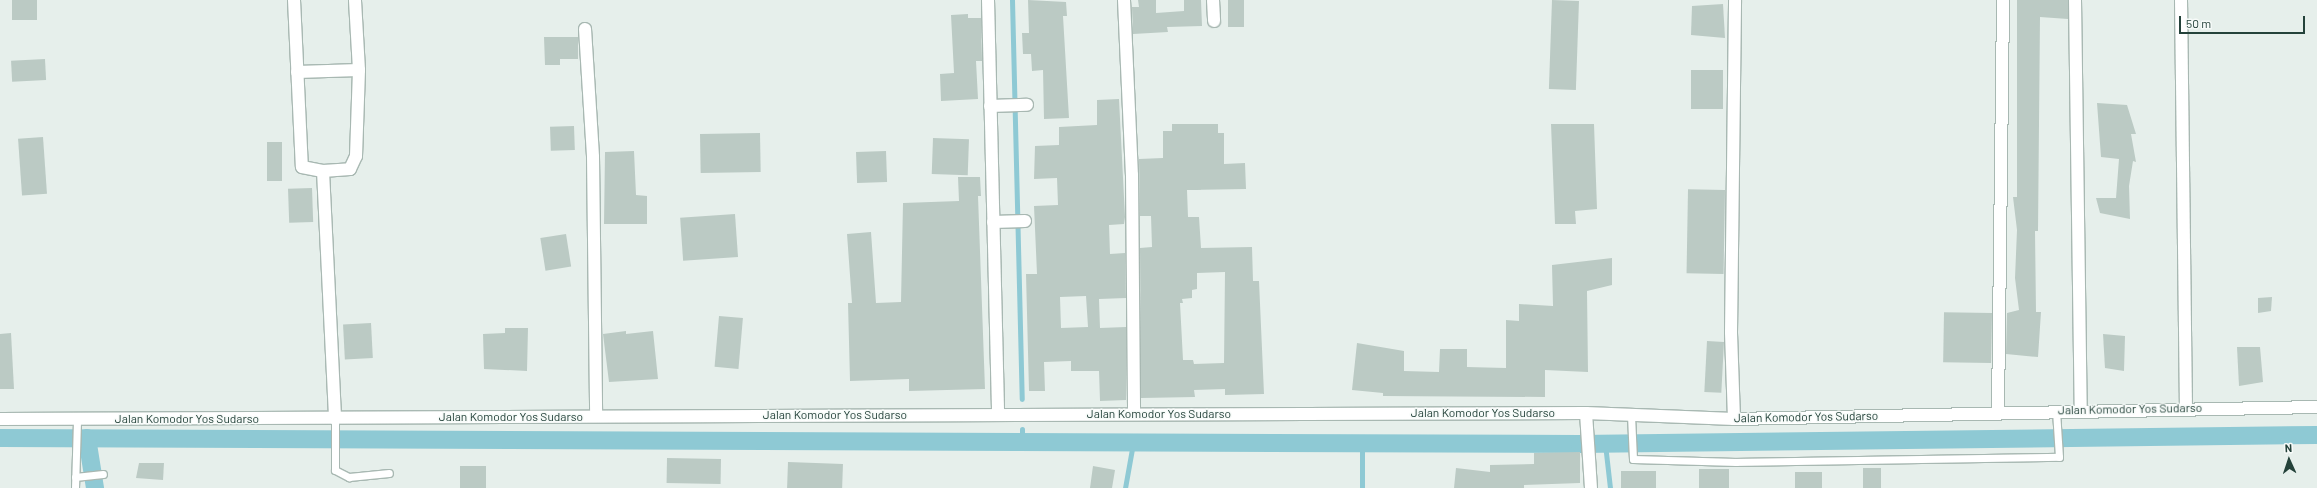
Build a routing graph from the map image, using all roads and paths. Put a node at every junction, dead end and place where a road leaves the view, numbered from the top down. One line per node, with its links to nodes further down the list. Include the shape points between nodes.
1 (294, 0): 13 (street)
2 (356, 0): 12 (street)
3 (988, 0): 15 (street)
4 (1124, 0): 26 (street, via 1132,175)
5 (1213, 0): 10 (street)
6 (1735, 0): 31 (street, via 1731,332)
7 (2004, 0): 23 (street)
8 (2075, 0): 22 (street)
9 (2181, 0): 19 (street)
10 (1214, 21)
11 (585, 29): 28 (street, via 593,157)
12 (359, 70): 13 (street); 16 (street, via 353,165 350,169)
13 (297, 72): 16 (street, via 302,167)
14 (1027, 105): 15 (street)
15 (990, 106): 18 (street)
16 (323, 171): 29 (street)
17 (1025, 221): 18 (street)
18 (993, 222): 25 (street)
19 (2186, 407): 20 (street, Jalan Komodor Yos Sudarso); 22 (street, Jalan Komodor Yos Sudarso)
20 (2317, 407)
21 (2056, 410): 22 (street, Jalan Komodor Yos Sudarso); 23 (street, Jalan Komodor Yos Sudarso); 27 (lane, via 2058,457 1744,462 1633,460)
22 (2081, 410)
23 (1998, 411): 31 (street, Jalan Komodor Yos Sudarso)
24 (1586, 413): 26 (street, Jalan Komodor Yos Sudarso); 27 (street, Jalan Komodor Yos Sudarso); 37 (street)
25 (998, 414): 26 (street, Jalan Komodor Yos Sudarso); 28 (street, Jalan Komodor Yos Sudarso)
26 (1134, 414)
27 (1631, 415): 31 (street, Jalan Komodor Yos Sudarso)
28 (596, 416): 29 (street, Jalan Komodor Yos Sudarso)
29 (335, 418): 32 (street, Jalan Komodor Yos Sudarso); 33 (lane, via 335,470 349,477)
30 (0, 419): 32 (street, Jalan Komodor Yos Sudarso)
31 (1734, 419)
32 (77, 422): 35 (lane, via 78,462)
33 (389, 473)
34 (100, 474): 35 (lane)
35 (75, 477): 36 (lane)
36 (75, 488)
37 (1591, 488)

